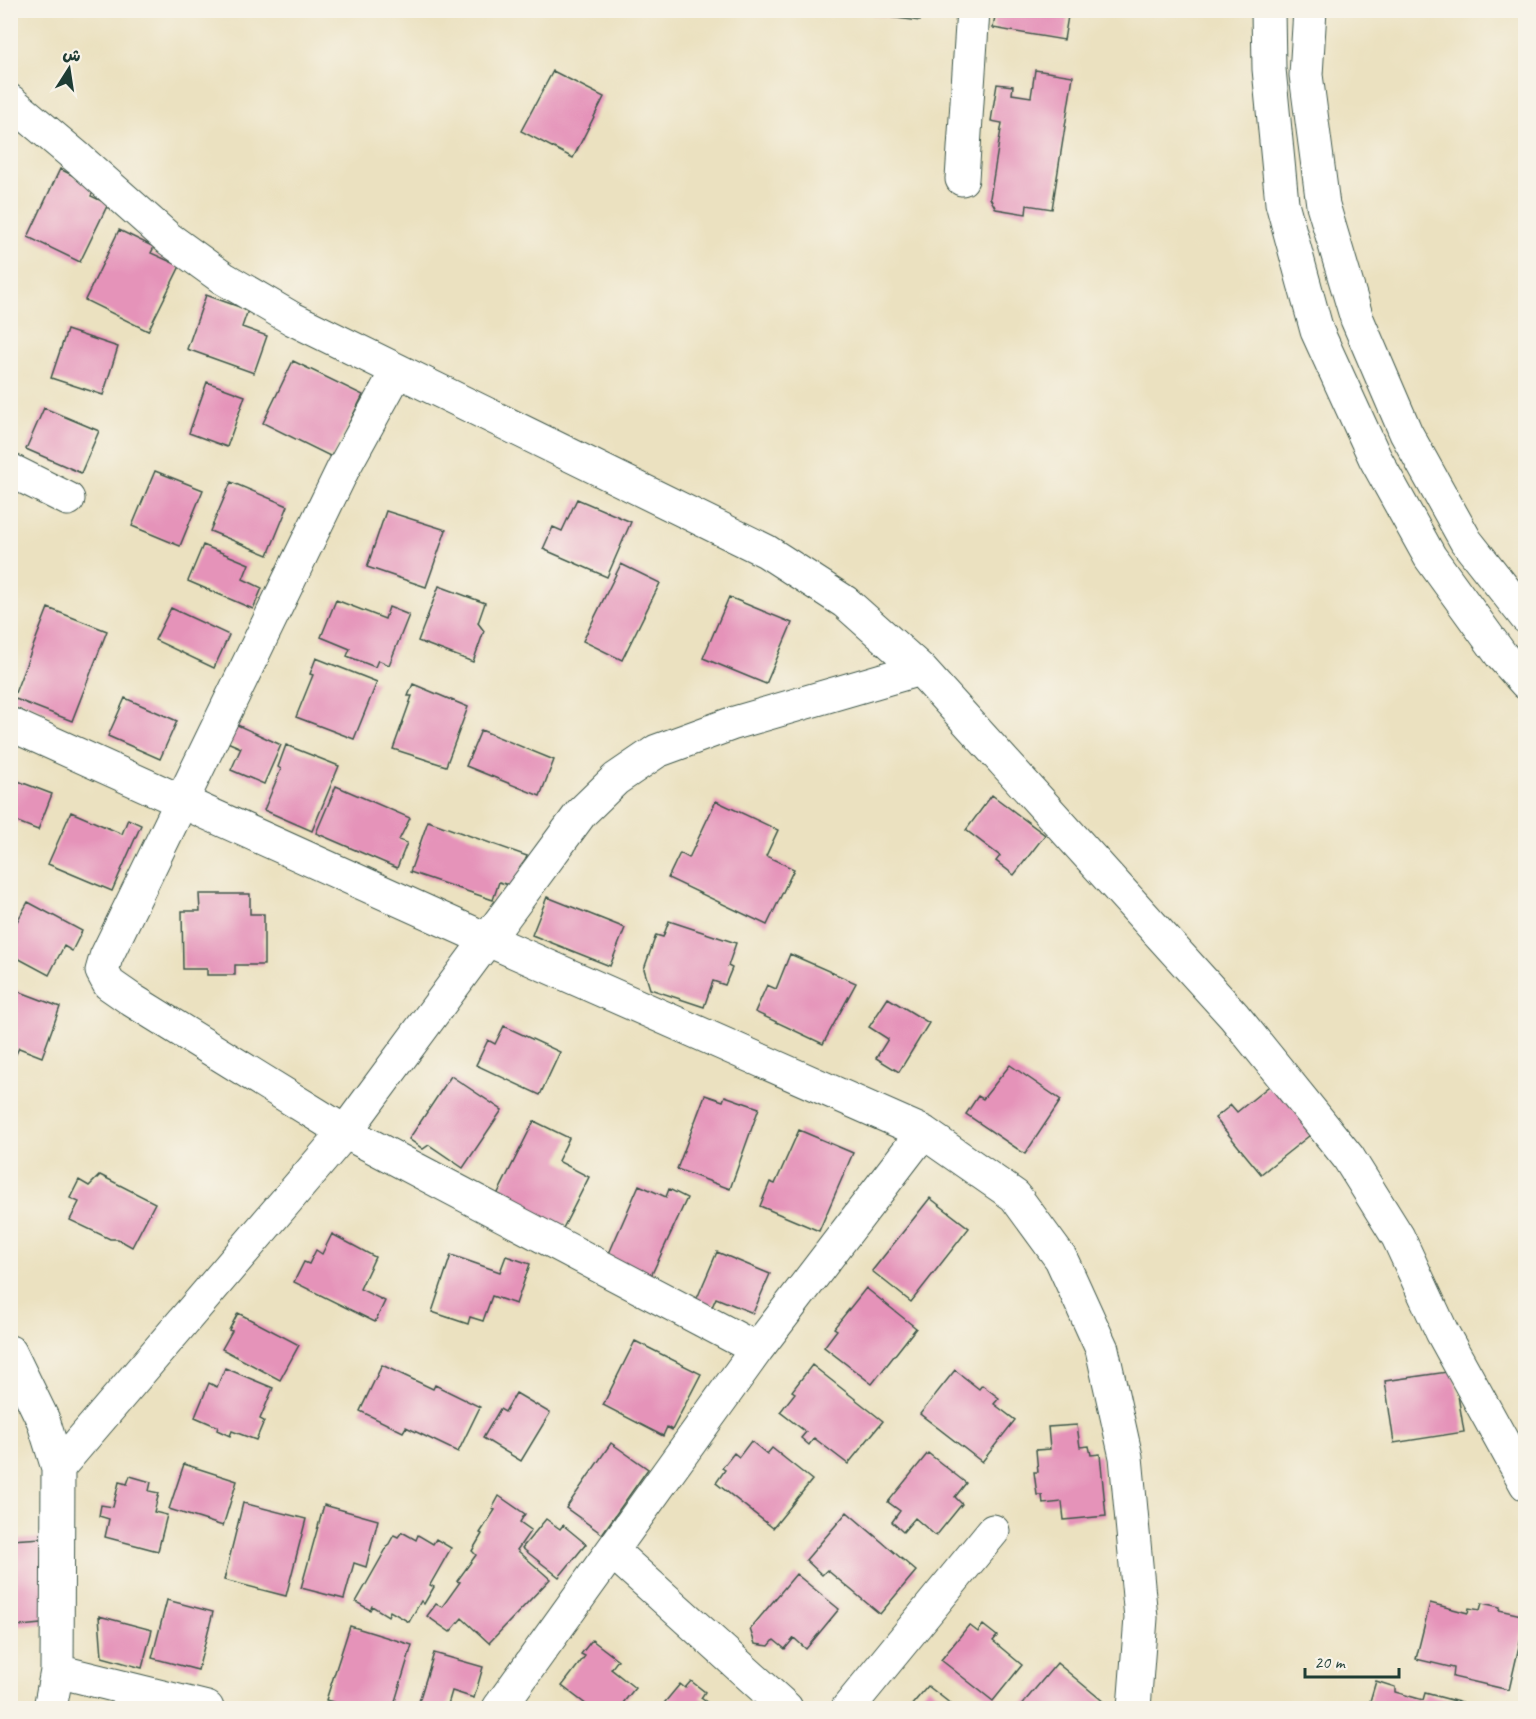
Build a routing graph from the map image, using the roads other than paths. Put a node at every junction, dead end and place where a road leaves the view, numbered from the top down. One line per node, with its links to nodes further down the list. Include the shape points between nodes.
1 (973, 10): 5 (street)
2 (1268, 10): 11 (street, via 1269,69 1282,203 1317,331 1375,458 1430,557)
3 (1310, 10): 9 (street, via 1306,75 1323,205 1357,319 1406,433 1466,541)
4 (10, 101): 6 (street, via 169,239 223,278 293,319)
5 (962, 179)
6 (398, 371): 10 (street, via 766,551 845,602); 13 (street, via 343,469)
7 (10, 470): 8 (street)
8 (68, 499)
9 (1526, 617)
10 (920, 669): 14 (street, via 731,724 657,751 616,779 581,813); 20 (street, via 1233,1016 1348,1157 1398,1237 1442,1332)
11 (1526, 683)
12 (10, 724): 13 (street)
13 (182, 802): 14 (street); 15 (street, via 102,971 109,984 132,1000)
14 (486, 939): 15 (street); 16 (street)
15 (345, 1132): 17 (street); 19 (street)
16 (923, 1132): 17 (street); 29 (street, via 1015,1196 1061,1259 1102,1349 1126,1457 1141,1618)
17 (757, 1349): 22 (street)
18 (10, 1352): 19 (street, via 44,1420)
19 (58, 1468): 23 (street)
20 (1526, 1484)
21 (993, 1531): 28 (street)
22 (612, 1551): 26 (street); 27 (street)
23 (57, 1671): 24 (street); 25 (street)
24 (50, 1708)
25 (207, 1708)
26 (499, 1708)
27 (786, 1708)
28 (848, 1708)
29 (1134, 1708)

